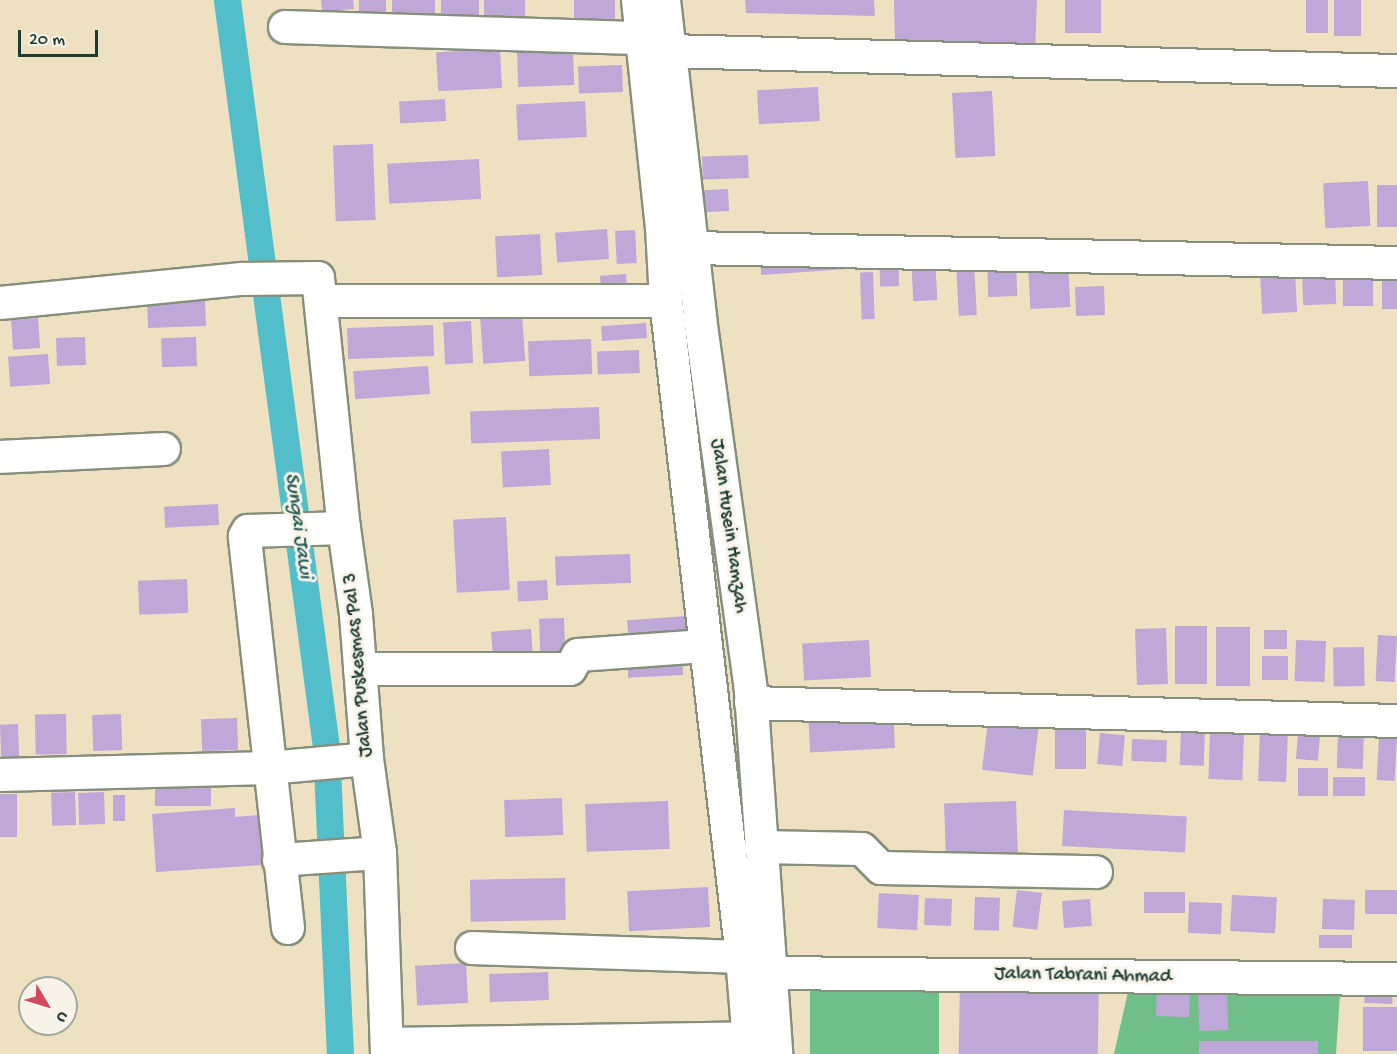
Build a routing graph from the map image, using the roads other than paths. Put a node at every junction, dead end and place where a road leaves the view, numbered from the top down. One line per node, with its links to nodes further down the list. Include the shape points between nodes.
1 (638, 0): 4 (street, Jalan Husein Hamzah)
2 (664, 0): 4 (street, Jalan Husein Hamzah)
3 (285, 27): 4 (street)
4 (657, 44): 5 (street); 6 (street, Jalan Husein Hamzah); 9 (street, Jalan Husein Hamzah)
5 (1397, 71)
6 (692, 248): 7 (street); 16 (street, Jalan Husein Hamzah)
7 (1397, 263)
8 (312, 285): 9 (street); 10 (street, via 242,279); 13 (street, Jalan Puskesmas Pal 3)
9 (666, 301): 14 (street, Jalan Husein Hamzah)
10 (0, 303)
11 (164, 449): 12 (street)
12 (0, 457)
13 (332, 529): 15 (street, Jalan Puskesmas Pal 3, via 357,615); 19 (street, via 248,531 245,537)
14 (705, 646): 15 (street, via 578,655 570,669); 27 (street, Jalan Husein Hamzah)
15 (360, 669): 18 (street, Jalan Puskesmas Pal 3)
16 (751, 704): 17 (street); 21 (street, Jalan Husein Hamzah)
17 (1397, 721)
18 (367, 759): 19 (street); 22 (street, Jalan Puskesmas Pal 3)
19 (270, 768): 20 (street); 23 (street)
20 (0, 775)
21 (761, 847): 24 (street, via 862,849 881,868); 28 (street, Jalan Husein Hamzah)
22 (367, 855): 23 (street); 30 (street, Jalan Puskesmas Pal 3)
23 (279, 860): 25 (street)
24 (1096, 872)
25 (288, 928)
26 (472, 948): 27 (street)
27 (742, 957): 31 (street, Jalan Husein Hamzah)
28 (770, 973): 29 (street, Jalan Tabrani Ahmad); 31 (street, Jalan Husein Hamzah)
29 (1397, 980)
30 (387, 1049): 31 (street)
31 (759, 1049)

